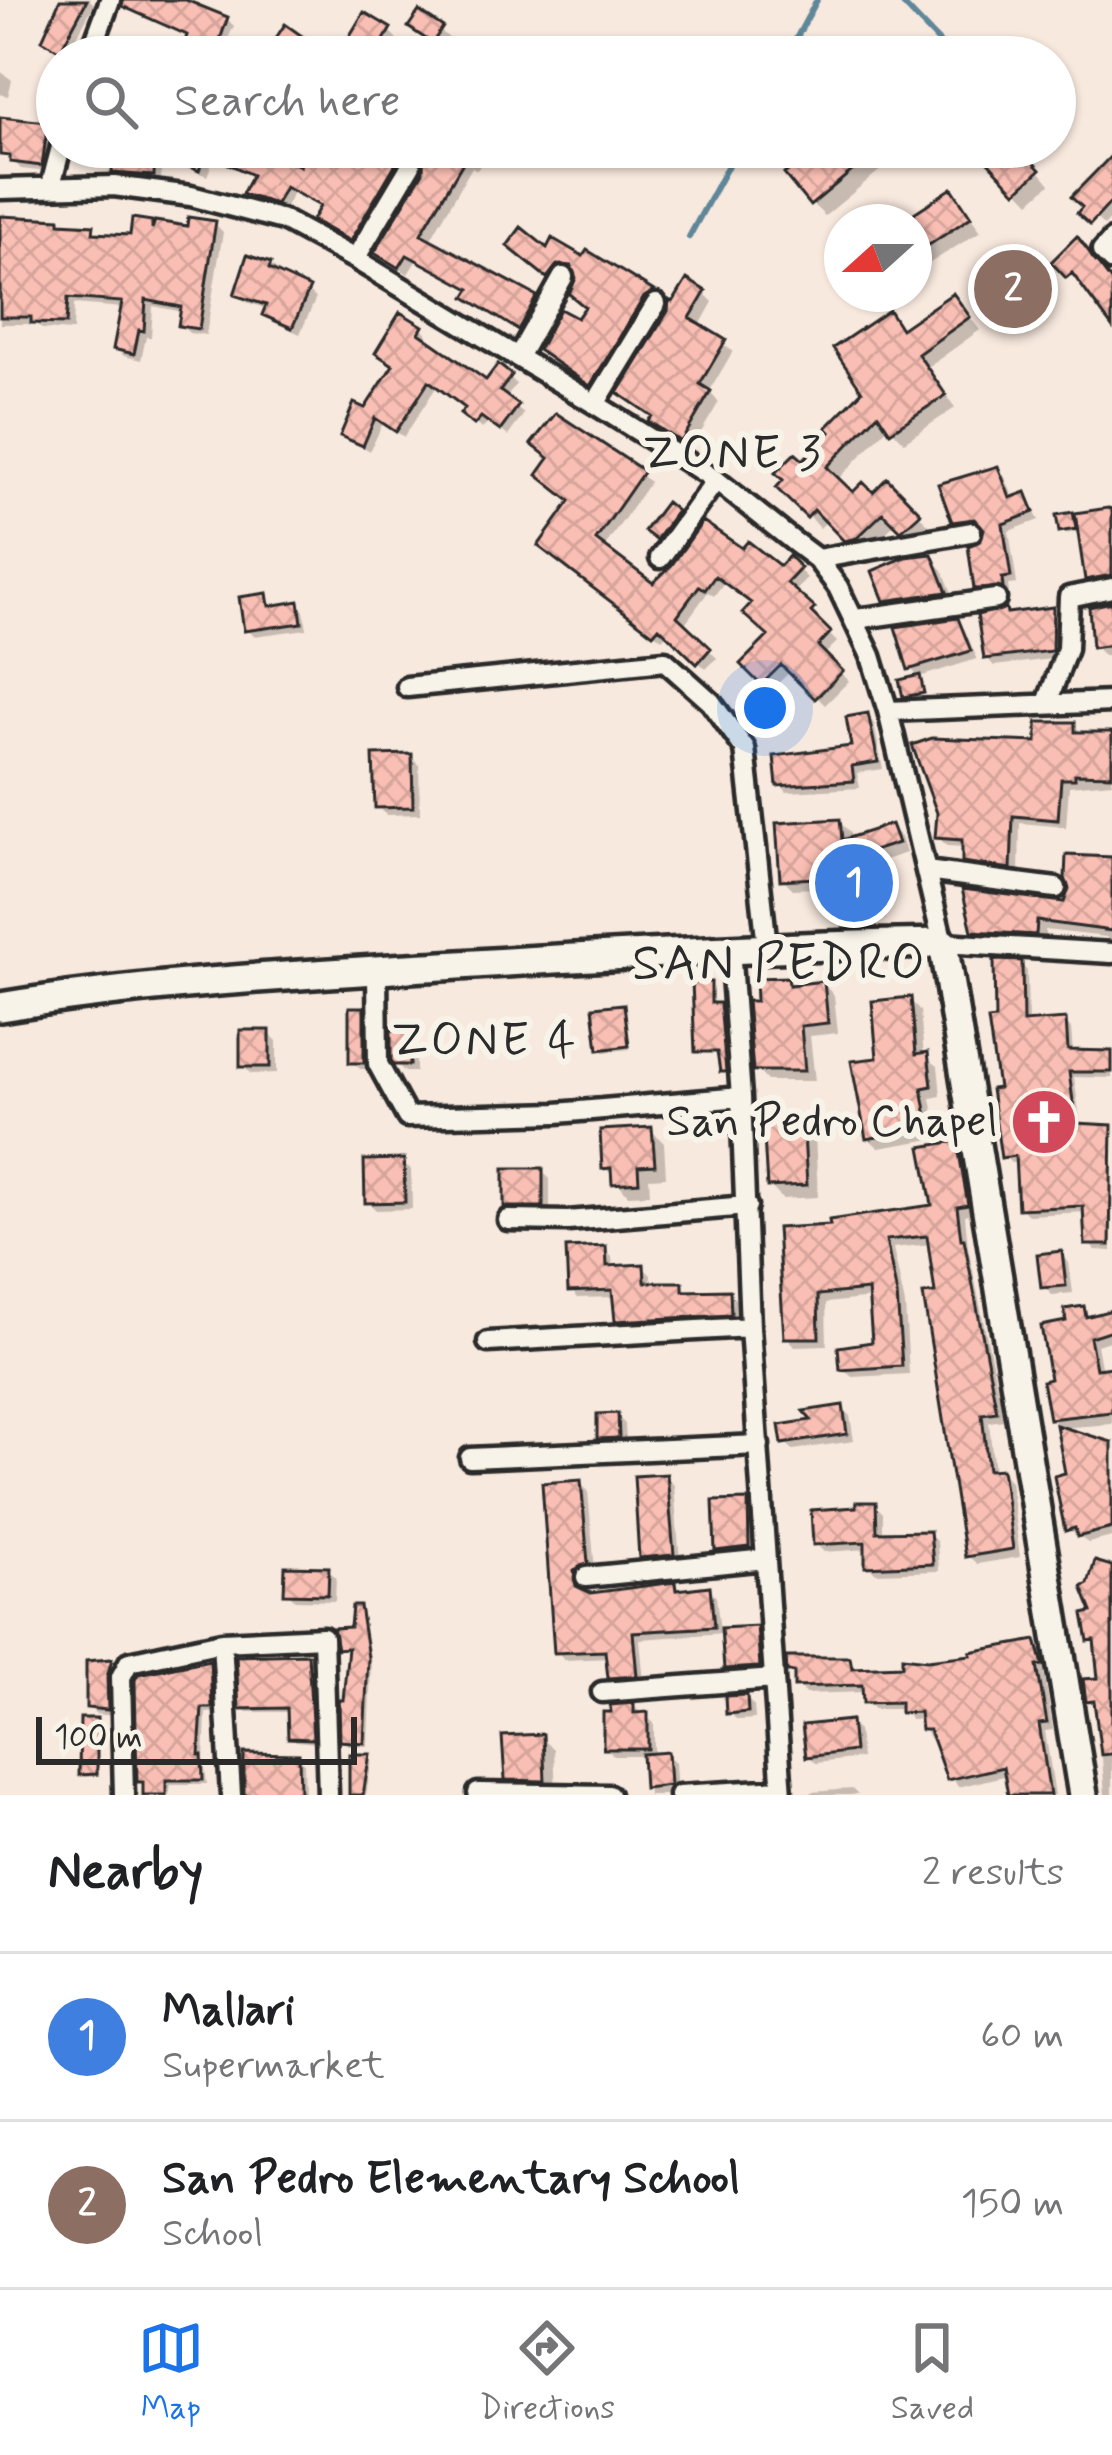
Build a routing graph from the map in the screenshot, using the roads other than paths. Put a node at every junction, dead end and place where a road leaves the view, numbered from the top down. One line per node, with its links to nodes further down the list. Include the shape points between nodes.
1 (110, 0): 2 (street)
2 (97, 36)
3 (56, 168): 5 (street)
4 (409, 168): 8 (street)
5 (51, 185): 6 (street); 8 (street, via 191,196 283,220)
6 (0, 189)
7 (1112, 240): 9 (street, via 1102,251)
8 (355, 259): 12 (street)
9 (1112, 260)
10 (563, 277): 12 (street)
11 (656, 304): 13 (street)
12 (518, 357): 13 (street)
13 (596, 404): 14 (street)
14 (716, 480): 16 (street); 17 (street)
15 (971, 532): 17 (street)
16 (660, 558)
17 (817, 559): 20 (street)
18 (1112, 588): 23 (street, via 1070,597 1066,649)
19 (996, 599): 20 (street)
20 (856, 619): 24 (street)
21 (407, 687): 28 (street, via 665,661 712,702 746,749)
22 (1112, 702): 23 (street)
23 (1047, 703): 24 (street)
24 (888, 711): 25 (street)
25 (926, 871): 26 (street); 27 (street)
26 (1056, 887)
27 (943, 943): 28 (street); 30 (street); 52 (street)
28 (767, 946): 29 (street)
29 (730, 948): 31 (street); 33 (street)
30 (1112, 953)
31 (377, 970): 32 (street); 33 (street, via 378,1064 406,1117)
32 (0, 1007)
33 (741, 1097): 34 (street)
34 (747, 1206): 35 (street); 36 (street)
35 (508, 1220)
36 (750, 1327): 37 (street); 38 (street)
37 (488, 1342)
38 (759, 1445): 39 (street); 40 (street)
39 (470, 1458)
40 (766, 1559): 41 (street); 43 (street)
41 (586, 1577)
42 (222, 1642): 47 (street, via 129,1662 121,1677); 48 (street); 49 (street, via 323,1637)
43 (774, 1679): 44 (street); 45 (street)
44 (602, 1692)
45 (782, 1792): 51 (street)
46 (478, 1793): 50 (street)
47 (124, 1795)
48 (231, 1795)
49 (328, 1795)
50 (609, 1795)
51 (679, 1795)
52 (1083, 1795)

